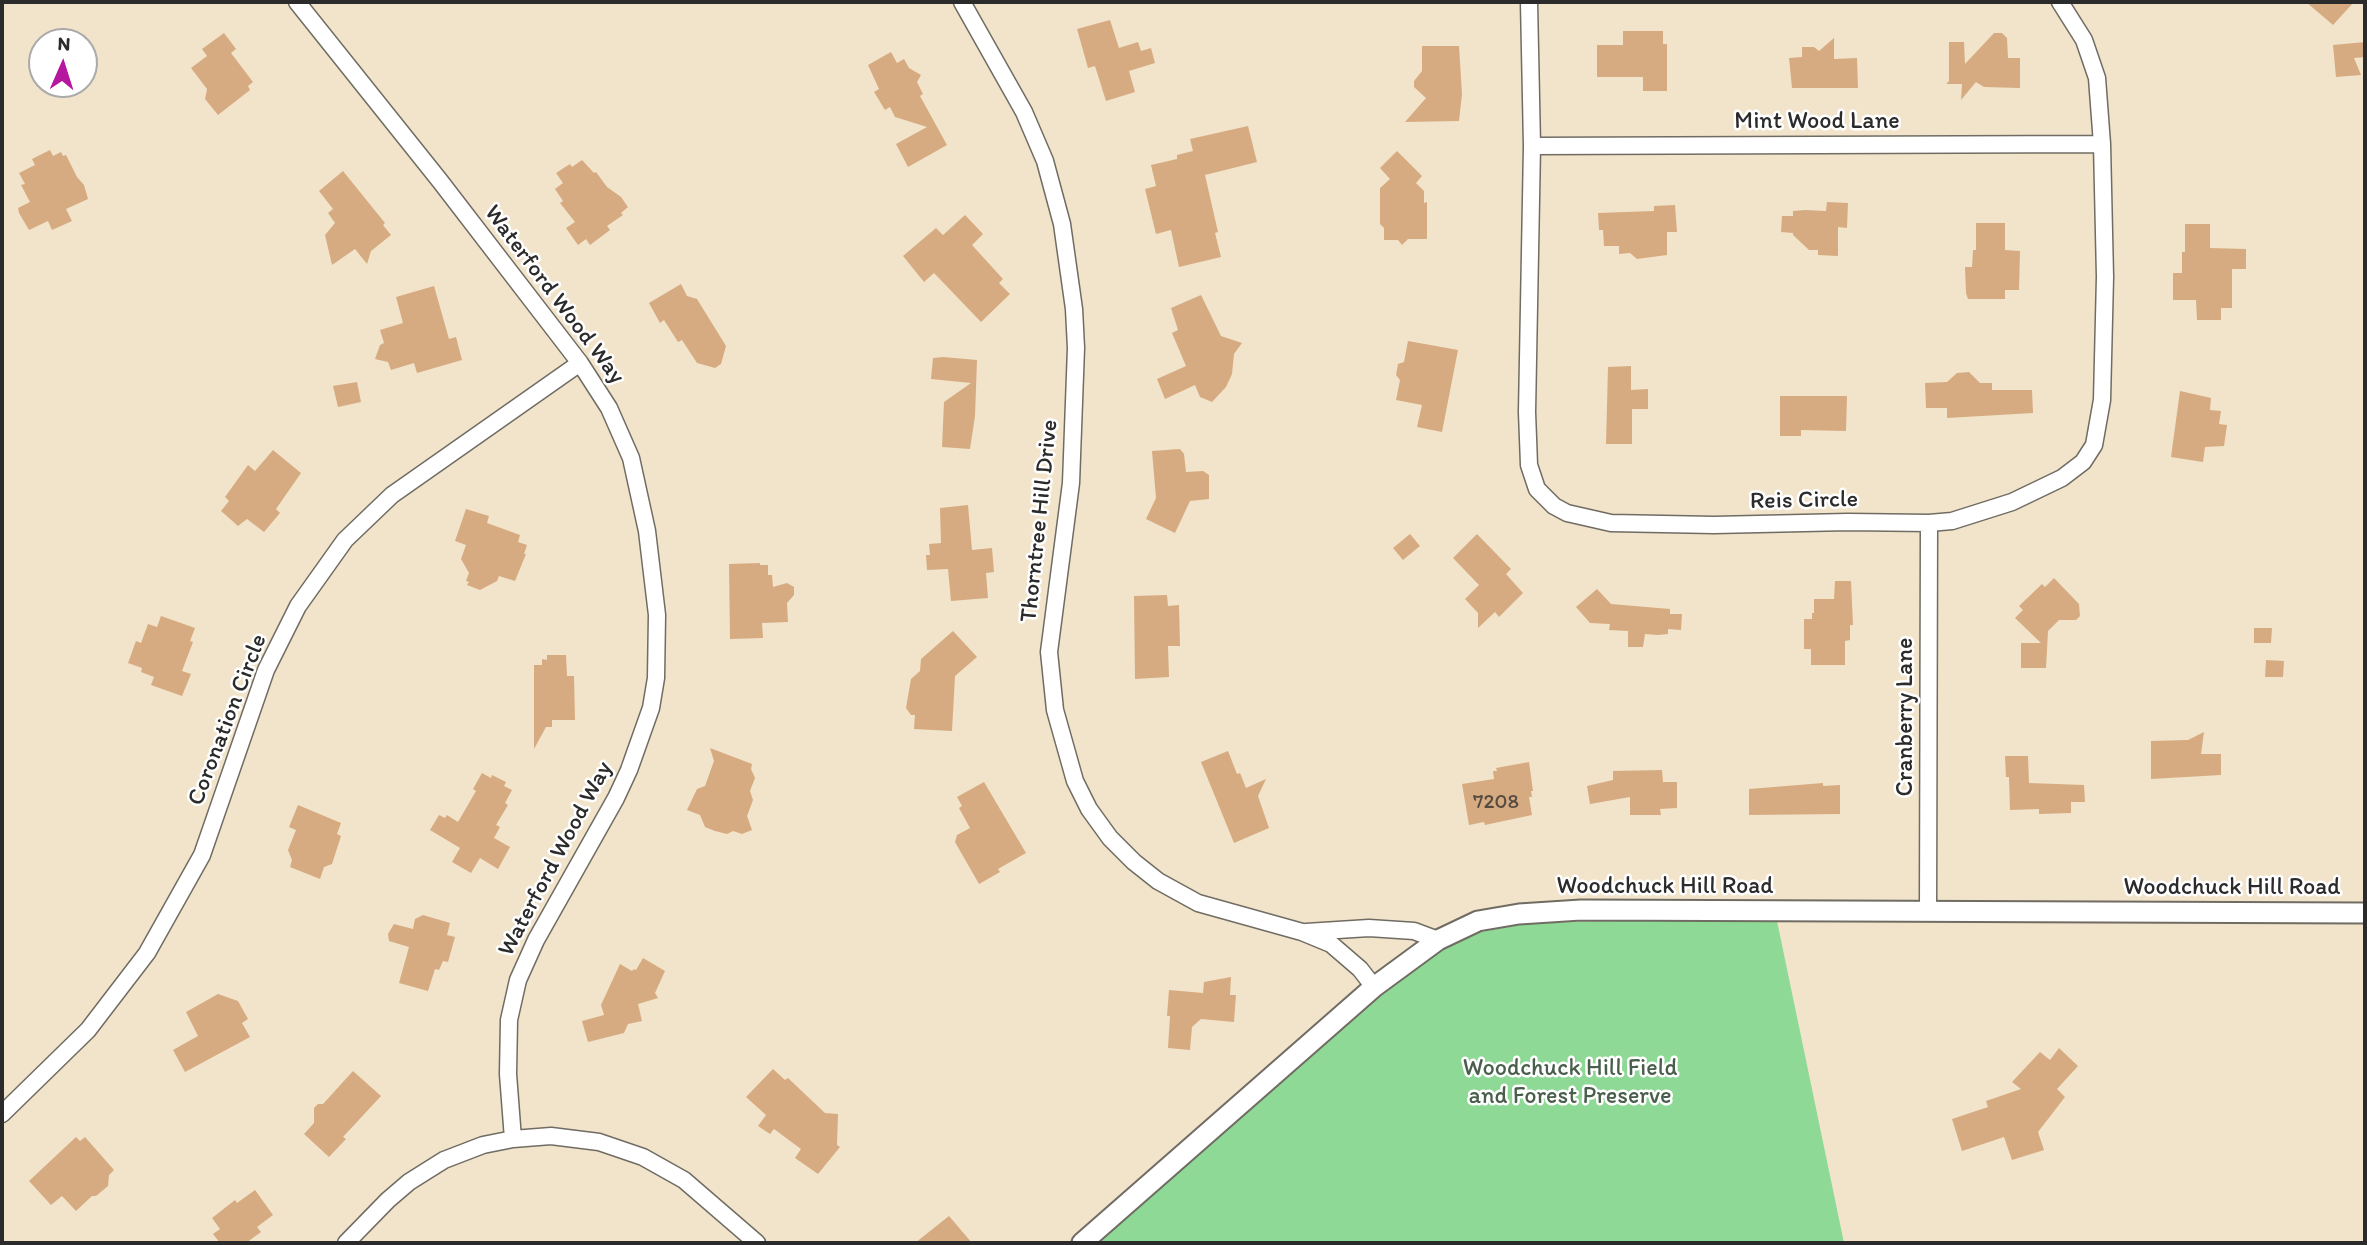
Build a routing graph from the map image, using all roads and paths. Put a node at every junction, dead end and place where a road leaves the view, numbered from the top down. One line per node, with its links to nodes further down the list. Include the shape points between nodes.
1 (297, 2): 7 (street, Waterford Wood Way)
2 (962, 2): 11 (street, Thorntree Hill Drive, via 1024,112 1045,162 1062,224 1076,361 1070,483 1049,652 1055,710 1075,781 1110,838 1158,881 1198,903)
3 (1529, 2): 6 (street, Reis Circle)
4 (2060, 2): 5 (street, Reis Circle, via 2084,40 2097,78)
5 (2102, 144): 6 (street, Mint Wood Lane); 8 (street, Reis Circle, via 2102,400 2094,445 2083,462 2062,478 2012,502 1952,521)
6 (1532, 146): 8 (street, Reis Circle, via 1528,466 1538,489 1555,506 1611,523)
7 (580, 363): 14 (street, Coronation Circle, via 392,495 345,540 298,606 266,670 202,855 147,953 88,1030); 15 (street, Waterford Wood Way, via 609,408 631,458 647,531 657,615 656,678 651,708 629,770 518,980 509,1020)
8 (1929, 523): 9 (street, Cranberry Lane)
9 (1928, 911): 10 (street, Woodchuck Hill Road); 12 (street, Woodchuck Hill Road, via 1581,910 1478,921)
10 (2365, 913)
11 (1302, 932): 12 (street, Thorntree Hill Drive, via 1373,928 1414,931); 13 (street, Thorntree Hill Drive, via 1345,954)
12 (1438, 940): 13 (street, Woodchuck Hill Road)
13 (1374, 987): 18 (street, Woodchuck Hill Road)
14 (2, 1114)
15 (513, 1139): 16 (street, via 483,1144 444,1160 409,1182); 17 (street, via 551,1136 599,1142 643,1157 684,1180)
16 (346, 1243)
17 (757, 1243)
18 (1082, 1243)

